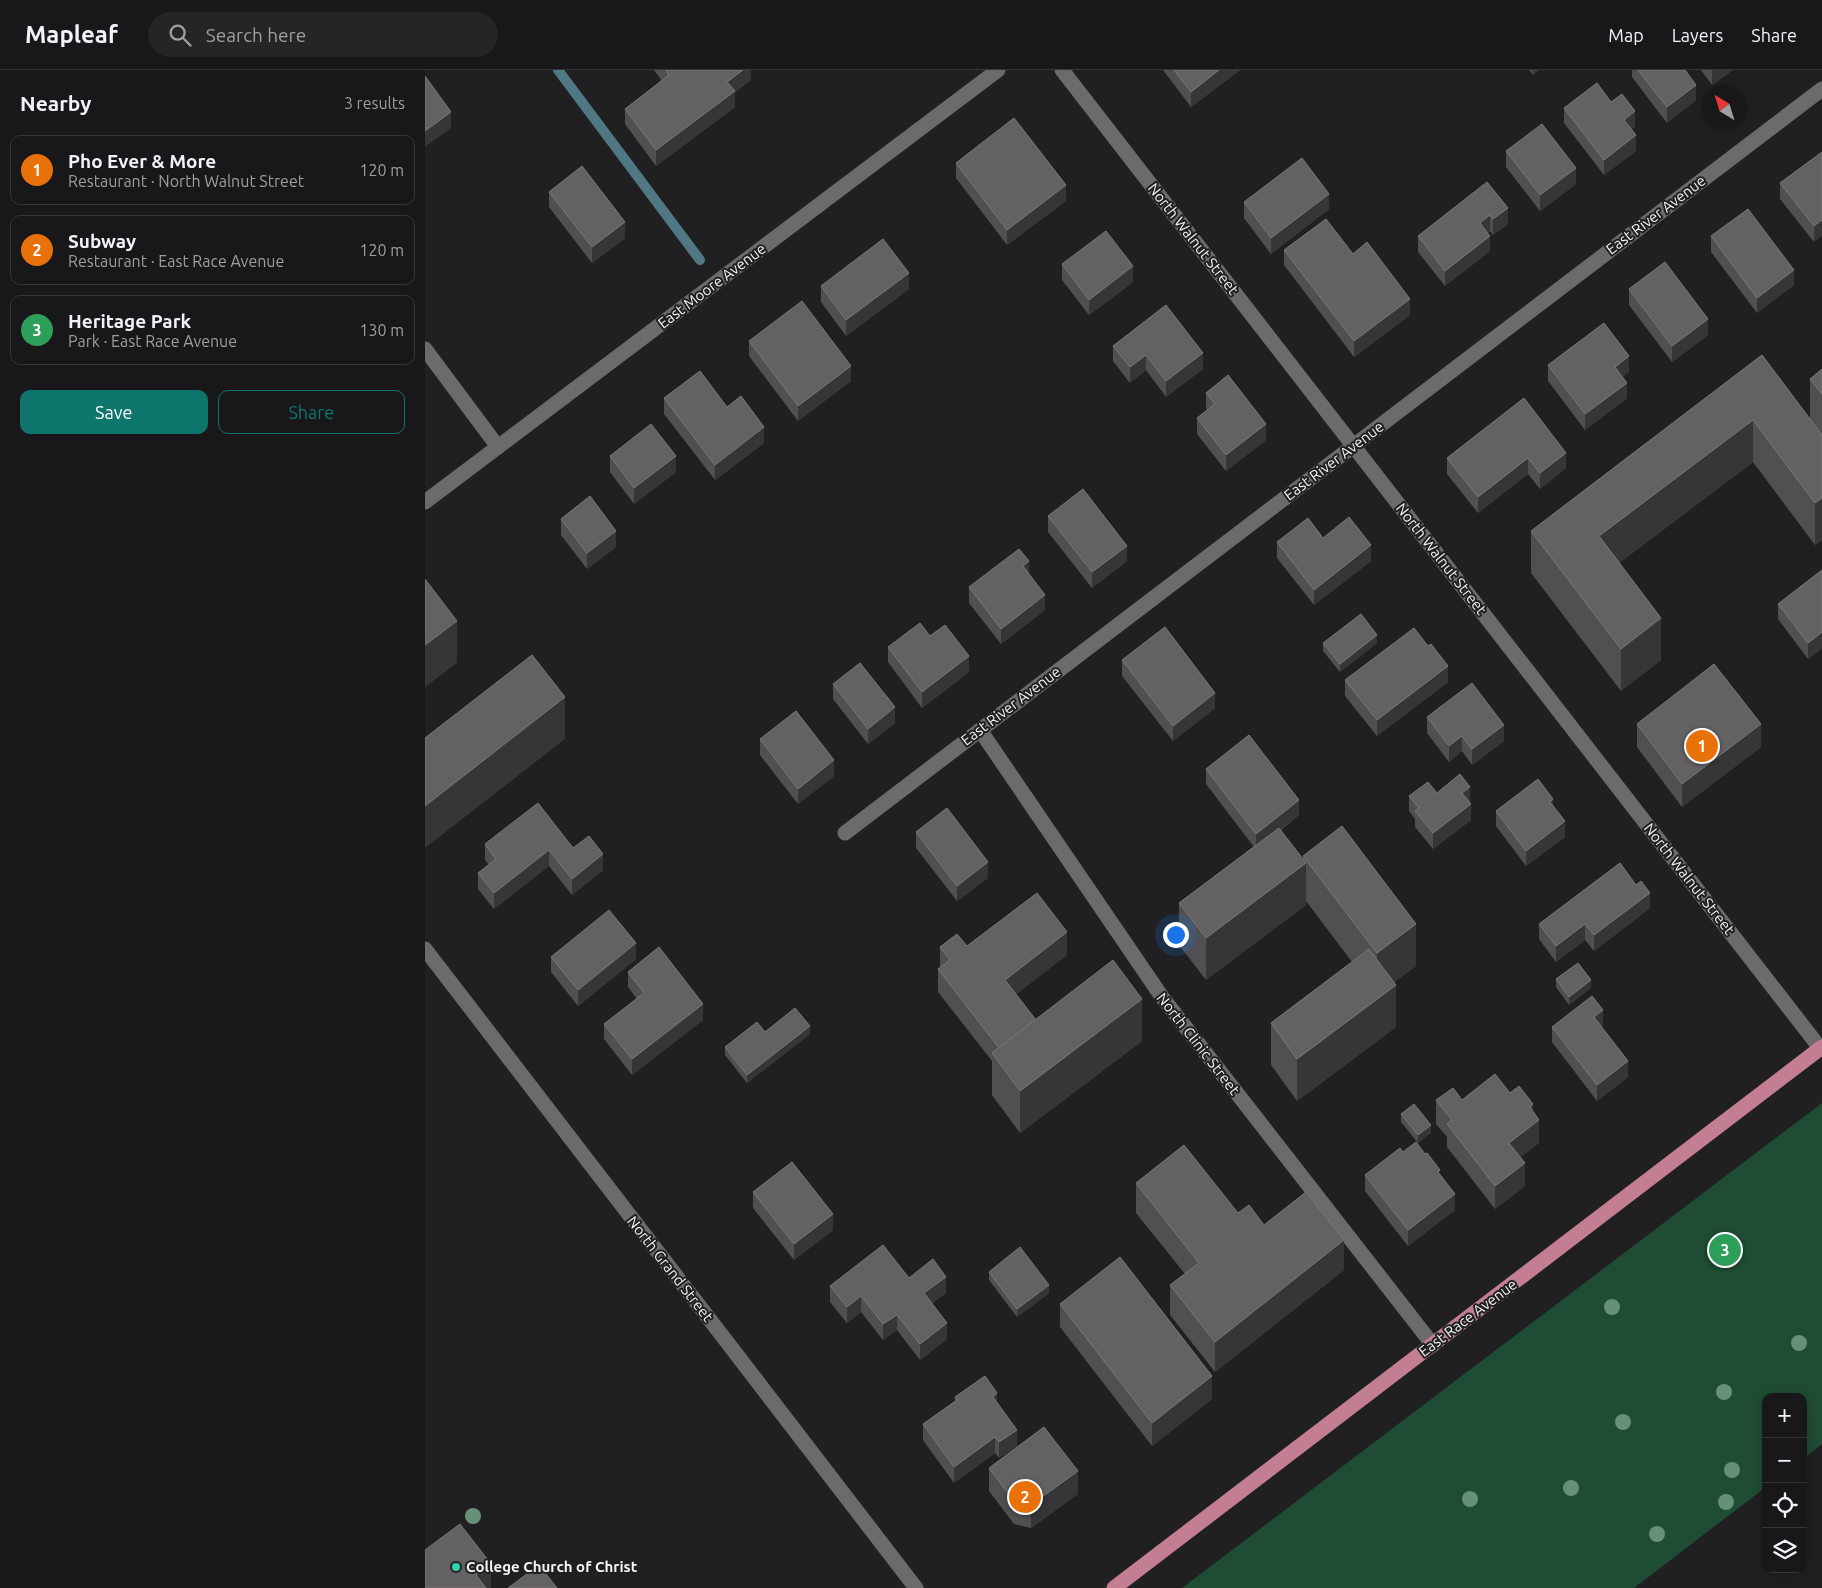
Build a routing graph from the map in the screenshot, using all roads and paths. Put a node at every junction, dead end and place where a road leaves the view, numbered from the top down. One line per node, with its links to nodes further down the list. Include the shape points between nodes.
1 (999, 70): 5 (street, East Moore Avenue)
2 (1062, 70): 6 (street, North Walnut Street)
3 (1822, 89): 6 (street, East River Avenue)
4 (425, 349): 5 (street)
5 (498, 446): 7 (street, East Moore Avenue)
6 (1354, 446): 8 (street, East River Avenue); 11 (street, North Walnut Street)
7 (425, 502)
8 (980, 730): 9 (street, East River Avenue); 12 (street, North Clinic Street, via 1162,997)
9 (845, 833)
10 (425, 948): 13 (street, North Grand Street)
11 (1821, 1048): 12 (main road, East Race Avenue)
12 (1433, 1345): 14 (main road, East Race Avenue)
13 (916, 1588)
14 (1114, 1588)

